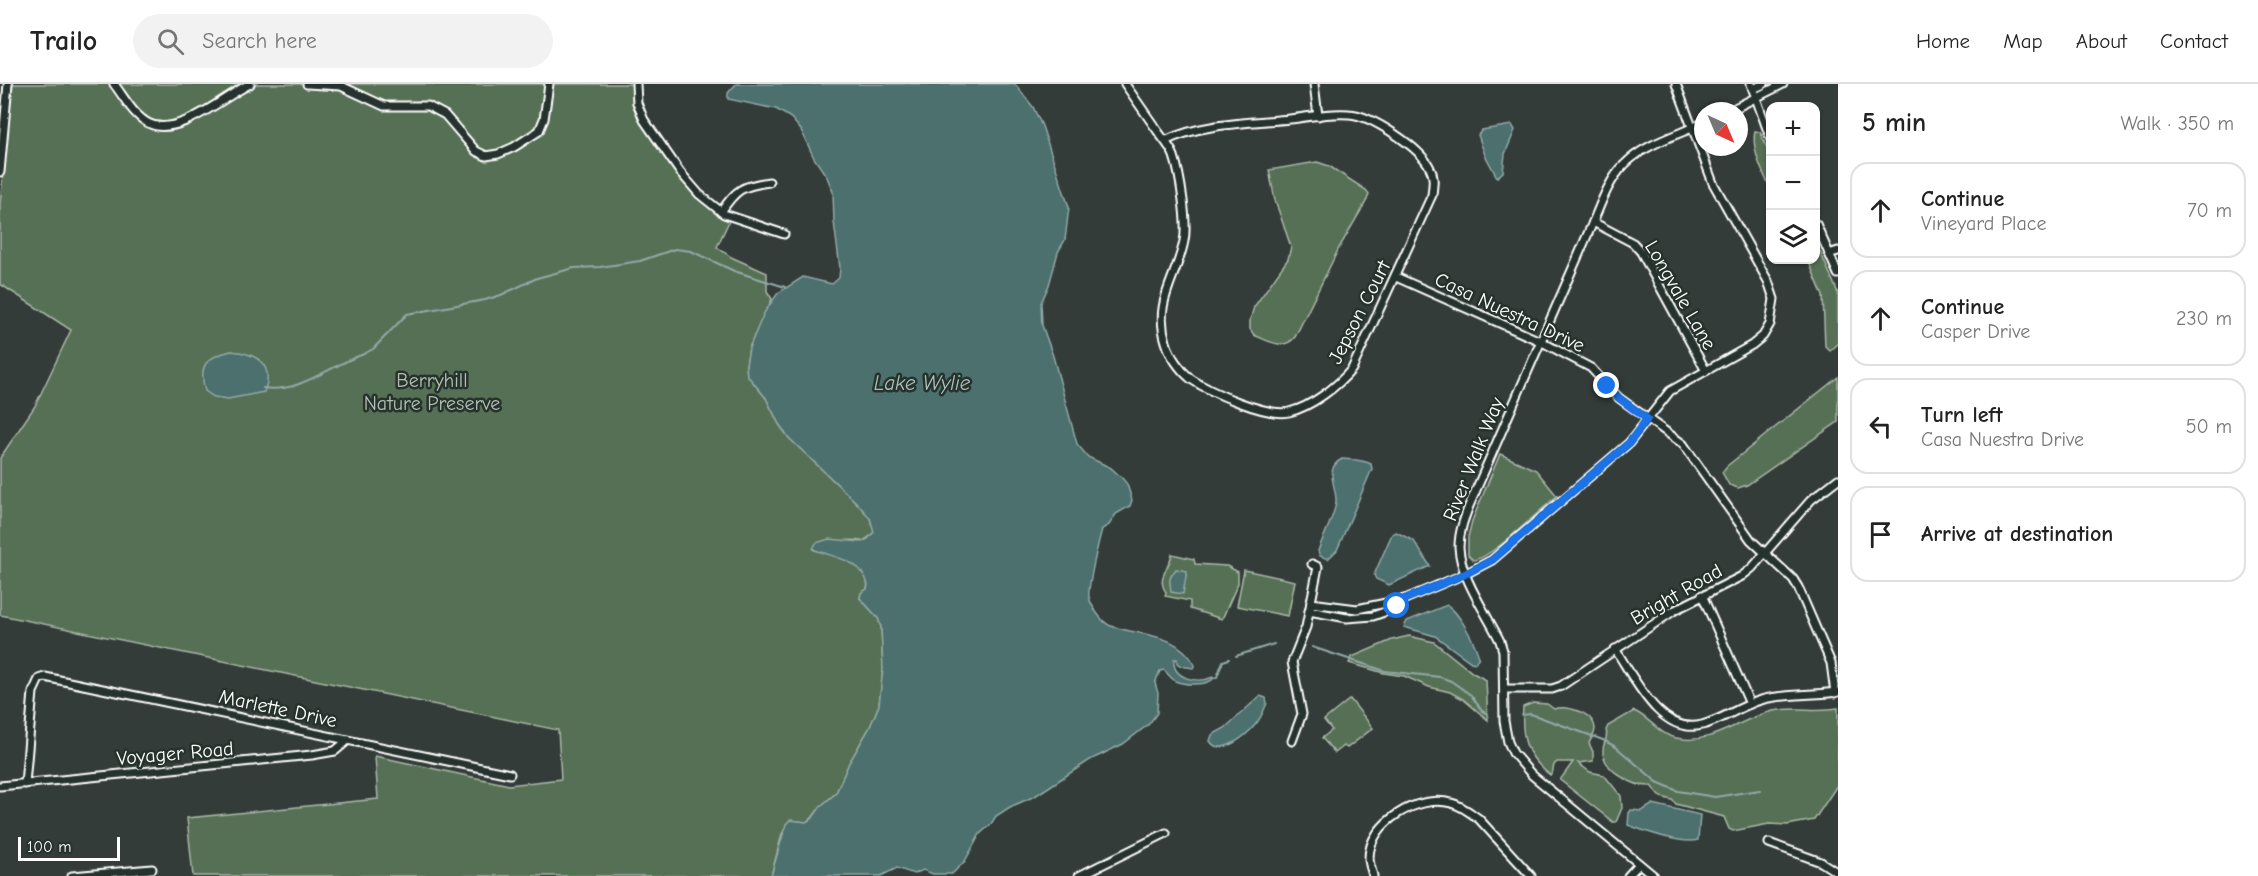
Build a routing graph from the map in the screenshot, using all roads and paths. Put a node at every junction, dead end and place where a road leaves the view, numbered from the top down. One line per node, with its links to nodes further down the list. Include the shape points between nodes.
1 (8, 84): 15 (street)
2 (114, 84): 3 (street, via 138,116 163,126 197,117)
3 (249, 84)
4 (307, 84): 5 (street, via 341,86 384,106 428,106 445,115 476,151 486,156 514,147 539,131)
5 (549, 84)
6 (636, 84): 22 (street, via 637,103 644,120 691,185)
7 (1125, 84): 19 (street, Jepson Court)
8 (1314, 84): 16 (street)
9 (1676, 84): 18 (street)
10 (1764, 84): 12 (street)
11 (1783, 84): 13 (street)
12 (1752, 87): 13 (street)
13 (1756, 98): 14 (street); 17 (street)
14 (1748, 102)
15 (3, 112): 20 (street)
16 (1318, 116): 19 (street, Jepson Court, via 1184,132); 29 (street, Jepson Court, via 1350,114 1373,121 1422,154 1431,168 1432,195)
17 (1766, 126)
18 (1692, 128): 23 (street, River Walk Way, via 1642,151 1625,164 1605,194); 31 (street, via 1713,183 1768,281 1773,299 1770,324 1763,336)
19 (1165, 141): 29 (street, Jepson Court, via 1173,155 1185,230 1163,300 1162,330 1177,364 1203,386 1273,413 1298,410 1337,386 1352,369)
20 (0, 172)
21 (769, 182): 22 (street, via 736,191)
22 (721, 212): 24 (street)
23 (1593, 222): 30 (street, River Walk Way); 31 (street, Longvale Lane, via 1633,243 1641,252)
24 (784, 234)
25 (1820, 235): 27 (street)
26 (1838, 251): 27 (street)
27 (1829, 254): 28 (street)
28 (1838, 274)
29 (1396, 277): 30 (street, Casa Nuestra Drive)
30 (1540, 342): 32 (street, Casa Nuestra Drive, via 1588,366 1612,392); 36 (street, River Walk Way, via 1462,524 1459,546)
31 (1706, 370): 32 (street, via 1670,391)
32 (1647, 419): 34 (street, Casa Nuestra Drive, via 1683,444 1751,540); 36 (street, via 1629,443 1492,560)
33 (1837, 480): 34 (street, Bright Road, via 1811,500)
34 (1765, 553): 37 (street, Bright Road, via 1742,576); 41 (street, Casa Nuestra Drive, via 1798,587 1831,663)
35 (1312, 564): 38 (street, via 1318,568)
36 (1465, 574): 38 (street, via 1405,599 1357,609); 40 (street, River Walk Way, via 1500,641)
37 (1702, 595): 39 (street, Bright Road); 42 (street)
38 (1310, 607): 44 (street, via 1292,662 1302,714)
39 (1615, 649): 40 (street, Bright Road, via 1561,686); 42 (street, via 1655,708 1679,725 1701,726)
40 (1504, 689): 50 (street, River Walk Way, via 1507,738 1524,768)
41 (1837, 692): 42 (street, via 1762,699)
42 (1750, 704)
43 (348, 740): 45 (street, Marlette Drive); 46 (street, Voyager Road, via 335,751 312,755); 46 (street, Marlette Drive, via 53,678 39,679 33,692)
44 (1292, 741)
45 (510, 774)
46 (25, 784): 47 (street, Voyager Road)
47 (0, 786)
48 (1166, 832): 53 (street)
49 (1769, 843): 52 (street)
50 (1639, 864): 57 (street); 58 (street, River Walk Way)
51 (152, 869): 54 (street)
52 (1837, 871)
53 (1082, 875)
54 (72, 876)
55 (1373, 876): 56 (street, via 1369,859 1377,833 1398,813 1425,801 1451,802 1469,811)
56 (1531, 876)
57 (1628, 876)
58 (1653, 876)

